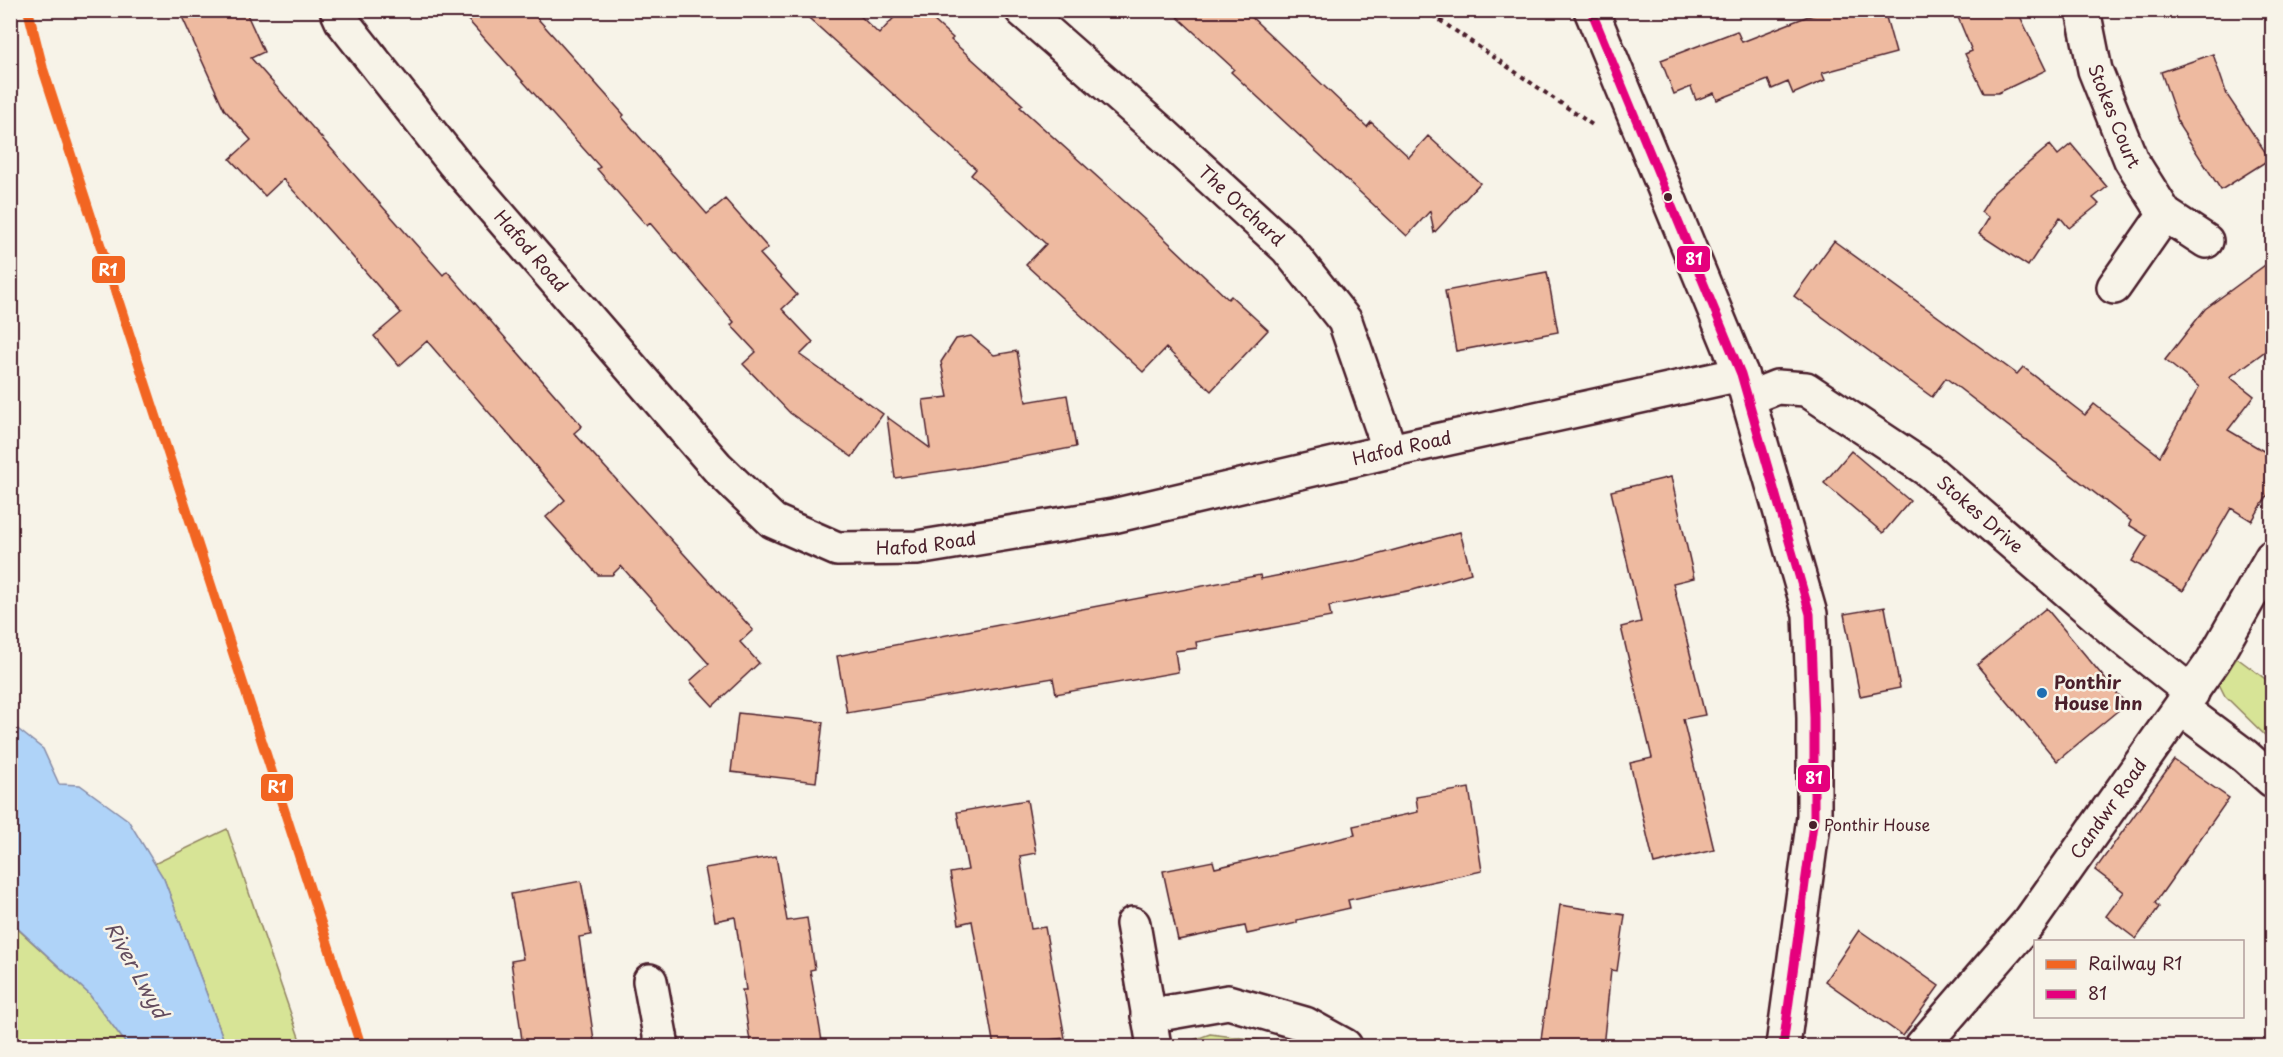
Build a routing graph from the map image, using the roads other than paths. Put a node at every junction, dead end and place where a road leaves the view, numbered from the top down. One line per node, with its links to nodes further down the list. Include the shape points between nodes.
1 (337, 10): 9 (street, Hafod Road, via 454,162 717,467 773,521 837,549 917,548 1113,516)
2 (1022, 10): 9 (street, The Orchard, via 1287,248 1345,321)
3 (1591, 10): 8 (street)
4 (2083, 10): 5 (street, Stokes Court, via 2096,70 2131,160)
5 (2165, 214): 6 (street, Stokes Court); 7 (street)
6 (2206, 241)
7 (2114, 287)
8 (1745, 386): 9 (street, Hafod Road); 11 (street, Stokes Drive, via 1806,389 1928,470 2113,630); 18 (street, via 1810,614 1814,818)
9 (1390, 451)
10 (2272, 558): 11 (street, Candwr Road)
11 (2186, 700): 12 (street, Stokes Drive); 19 (street, Candwr Road, via 2030,921)
12 (2272, 780)
13 (1133, 924): 15 (street)
14 (650, 981): 16 (street)
15 (1151, 1031): 17 (street, via 1228,1002 1305,1024)
16 (662, 1047)
17 (1345, 1047)
18 (1782, 1047)
19 (1922, 1047)

